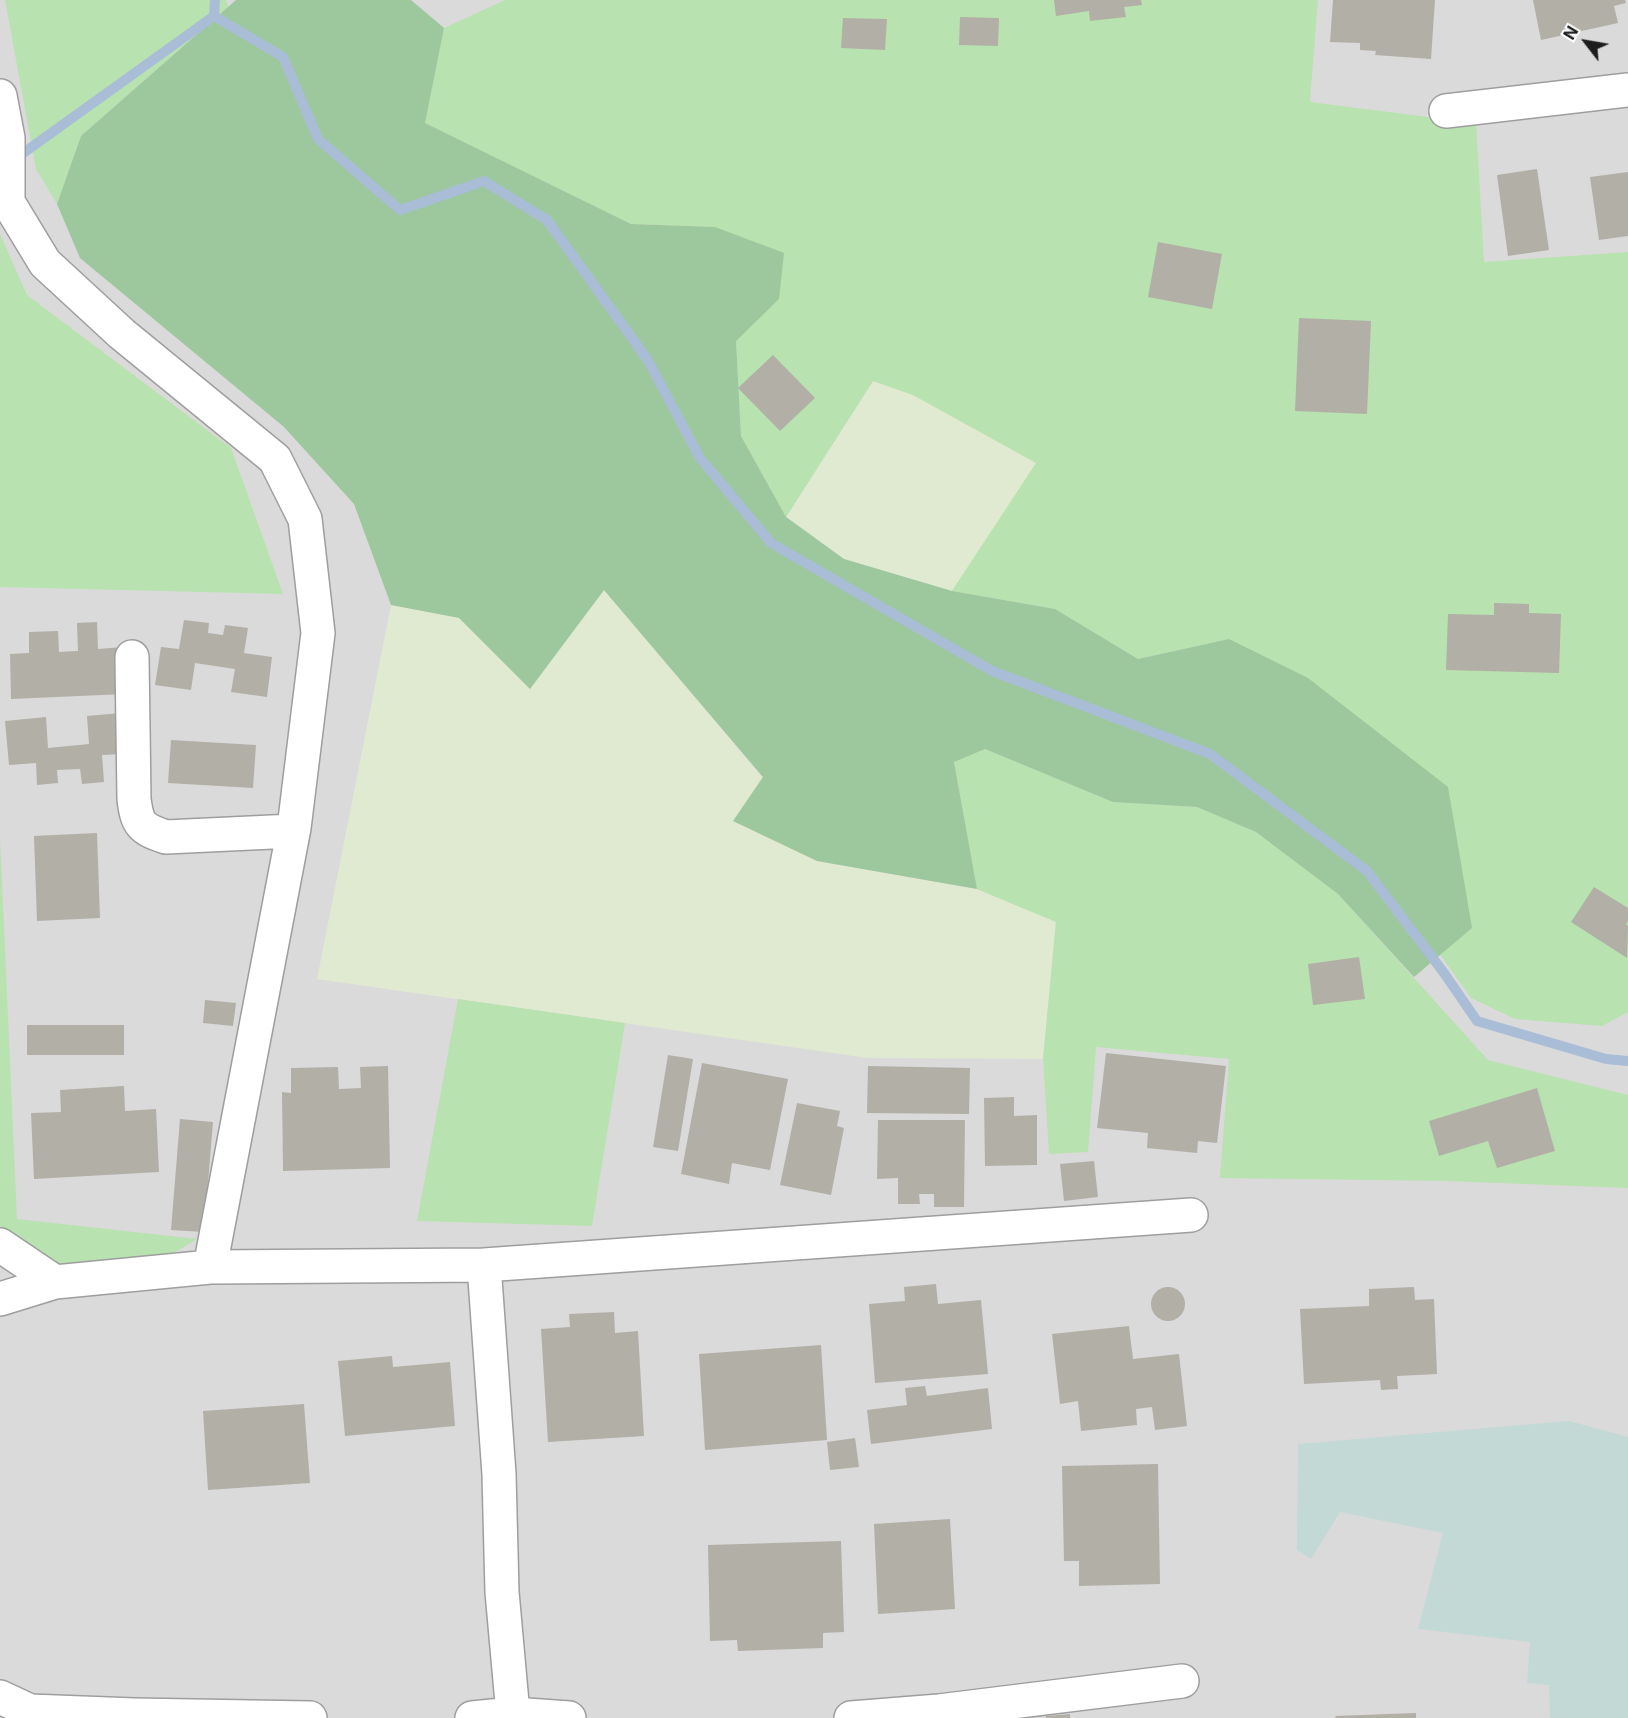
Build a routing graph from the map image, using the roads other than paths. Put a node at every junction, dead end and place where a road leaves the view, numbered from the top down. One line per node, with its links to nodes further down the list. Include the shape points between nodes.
1 (1628, 90): 3 (street)
2 (0, 96): 5 (street, via 8,138 8,202 45,263 122,334 275,459 305,519 318,633)
3 (1446, 111)
4 (132, 657): 5 (street, via 136,818 149,831 166,837)
5 (293, 831): 9 (street)
6 (1191, 1215): 8 (street)
7 (0, 1245): 10 (street)
8 (484, 1266): 9 (street); 14 (street, via 499,1474 502,1592)
9 (210, 1267): 10 (street)
10 (55, 1282): 11 (street)
11 (0, 1299)
12 (1182, 1681): 18 (street)
13 (0, 1697): 15 (street, via 30,1711)
14 (513, 1714): 16 (street); 17 (street)
15 (310, 1718)
16 (472, 1718)
17 (569, 1718)
18 (851, 1718)

